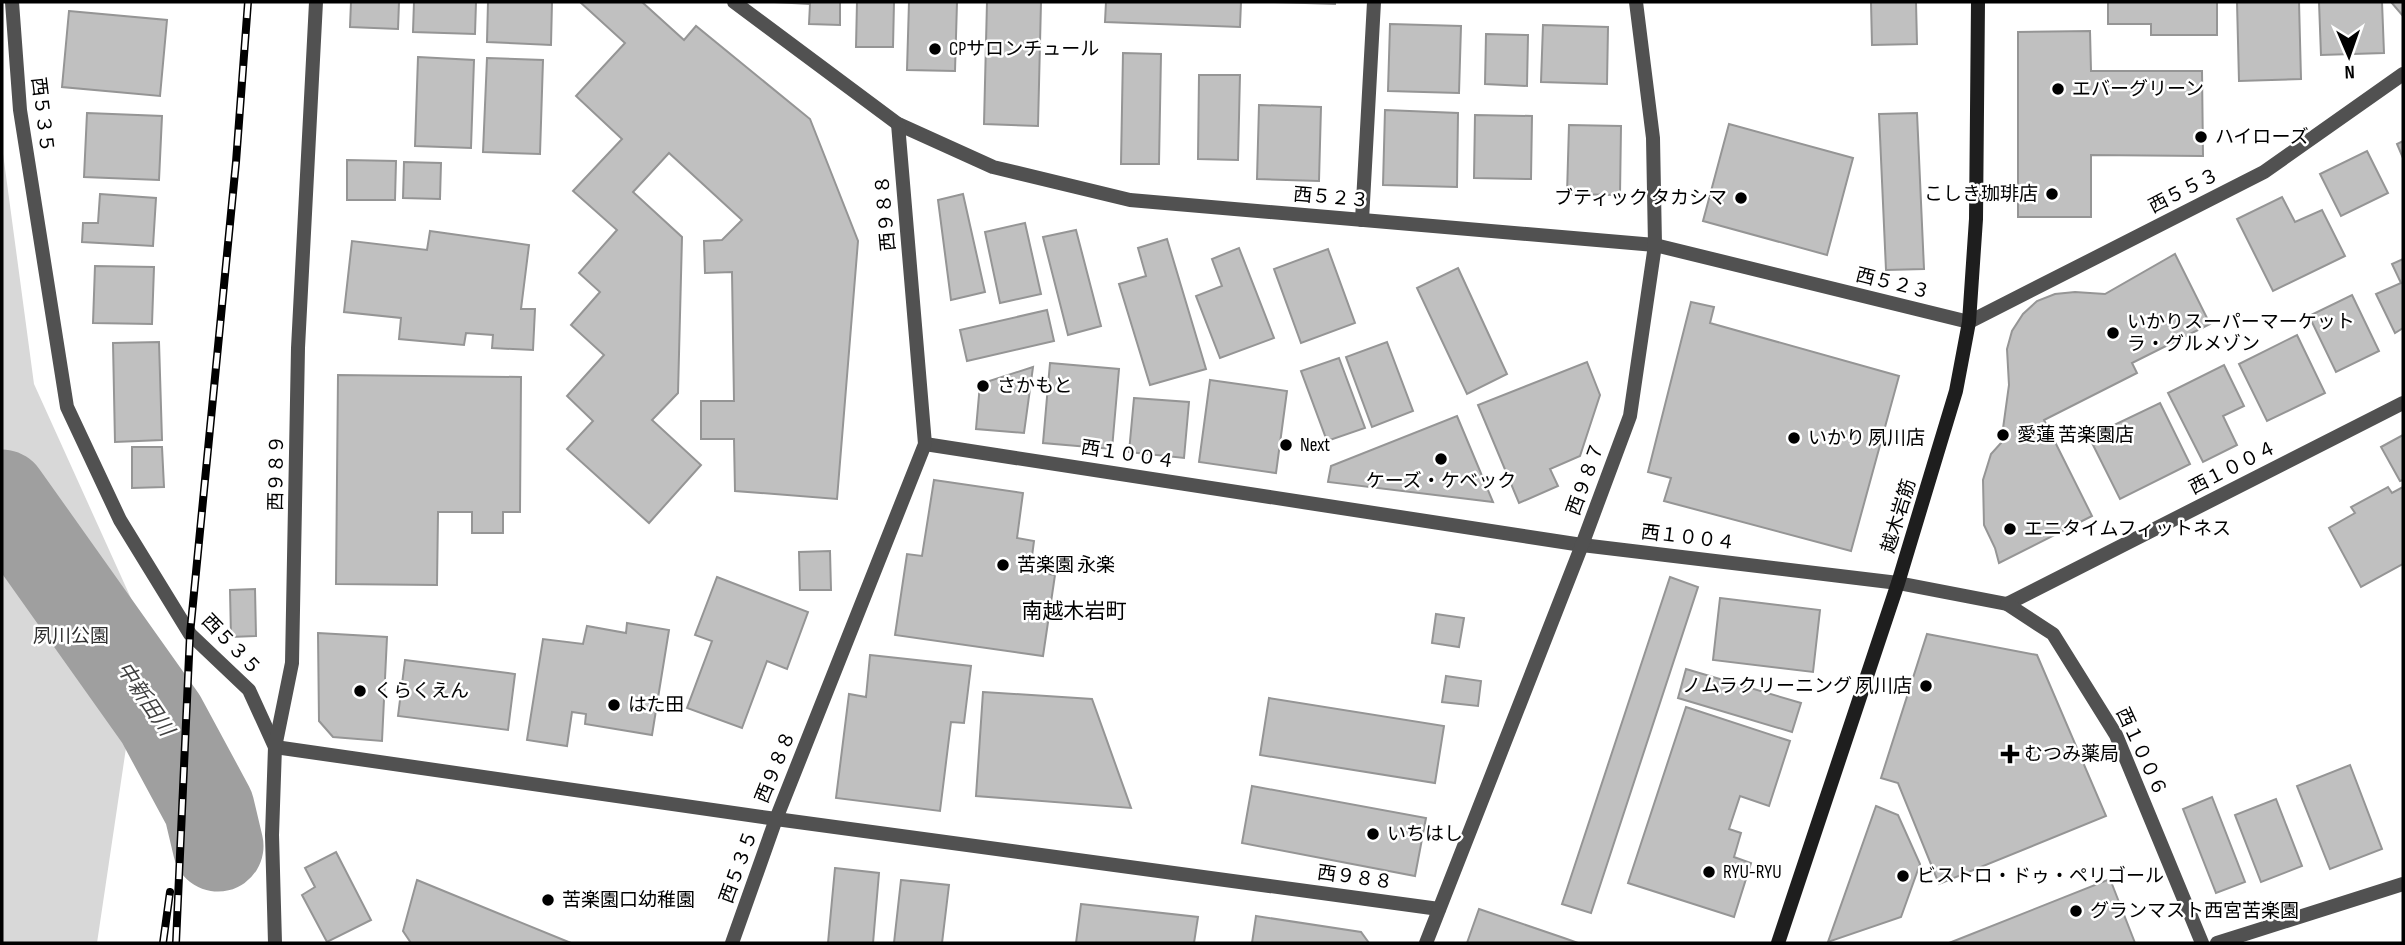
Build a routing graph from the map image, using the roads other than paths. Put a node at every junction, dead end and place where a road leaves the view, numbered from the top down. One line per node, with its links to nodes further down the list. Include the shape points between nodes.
1 (12, 2): 17 (street, 西５３５, via 20,110 67,407 127,531 190,634 249,690)
2 (316, 2): 17 (street, 西９８９, via 298,348 292,663)
3 (733, 2): 8 (street, 西５２３)
4 (1374, 2): 9 (street)
5 (1636, 2): 10 (street, 西９８７, via 1653,138)
6 (1978, 2): 11 (street, 越木岩筋, via 1976,219)
7 (2403, 74): 11 (street, 西５５３, via 2264,172)
8 (898, 124): 9 (street, 西５２３, via 993,167 1130,200); 13 (street, 西９８８)
9 (1362, 220): 10 (street, 西５２３)
10 (1655, 245): 11 (street, 西５２３); 14 (street, 西９８７, via 1629,416)
11 (1969, 322): 15 (street, 越木岩筋, via 1956,391)
12 (2403, 403): 16 (street, 西１００４)
13 (925, 444): 14 (street, 西１００４); 18 (street, 西９８８)
14 (1582, 545): 15 (street, 西１００４); 20 (street, 西９８７)
15 (1898, 583): 16 (street, 西１００４); 24 (street, 越木岩筋)
16 (2007, 604): 25 (street, 西１００６, via 2053,634 2116,735)
17 (275, 747): 18 (street, 西５３５); 21 (street, 西９８９)
18 (776, 819): 20 (street, 西９８８); 22 (street, 西５３５)
19 (2403, 884): 26 (street)
20 (1439, 909): 23 (street, 西９８７)
21 (275, 943)
22 (734, 943)
23 (1426, 943)
24 (1778, 943)
25 (2202, 943)
26 (2217, 943)

